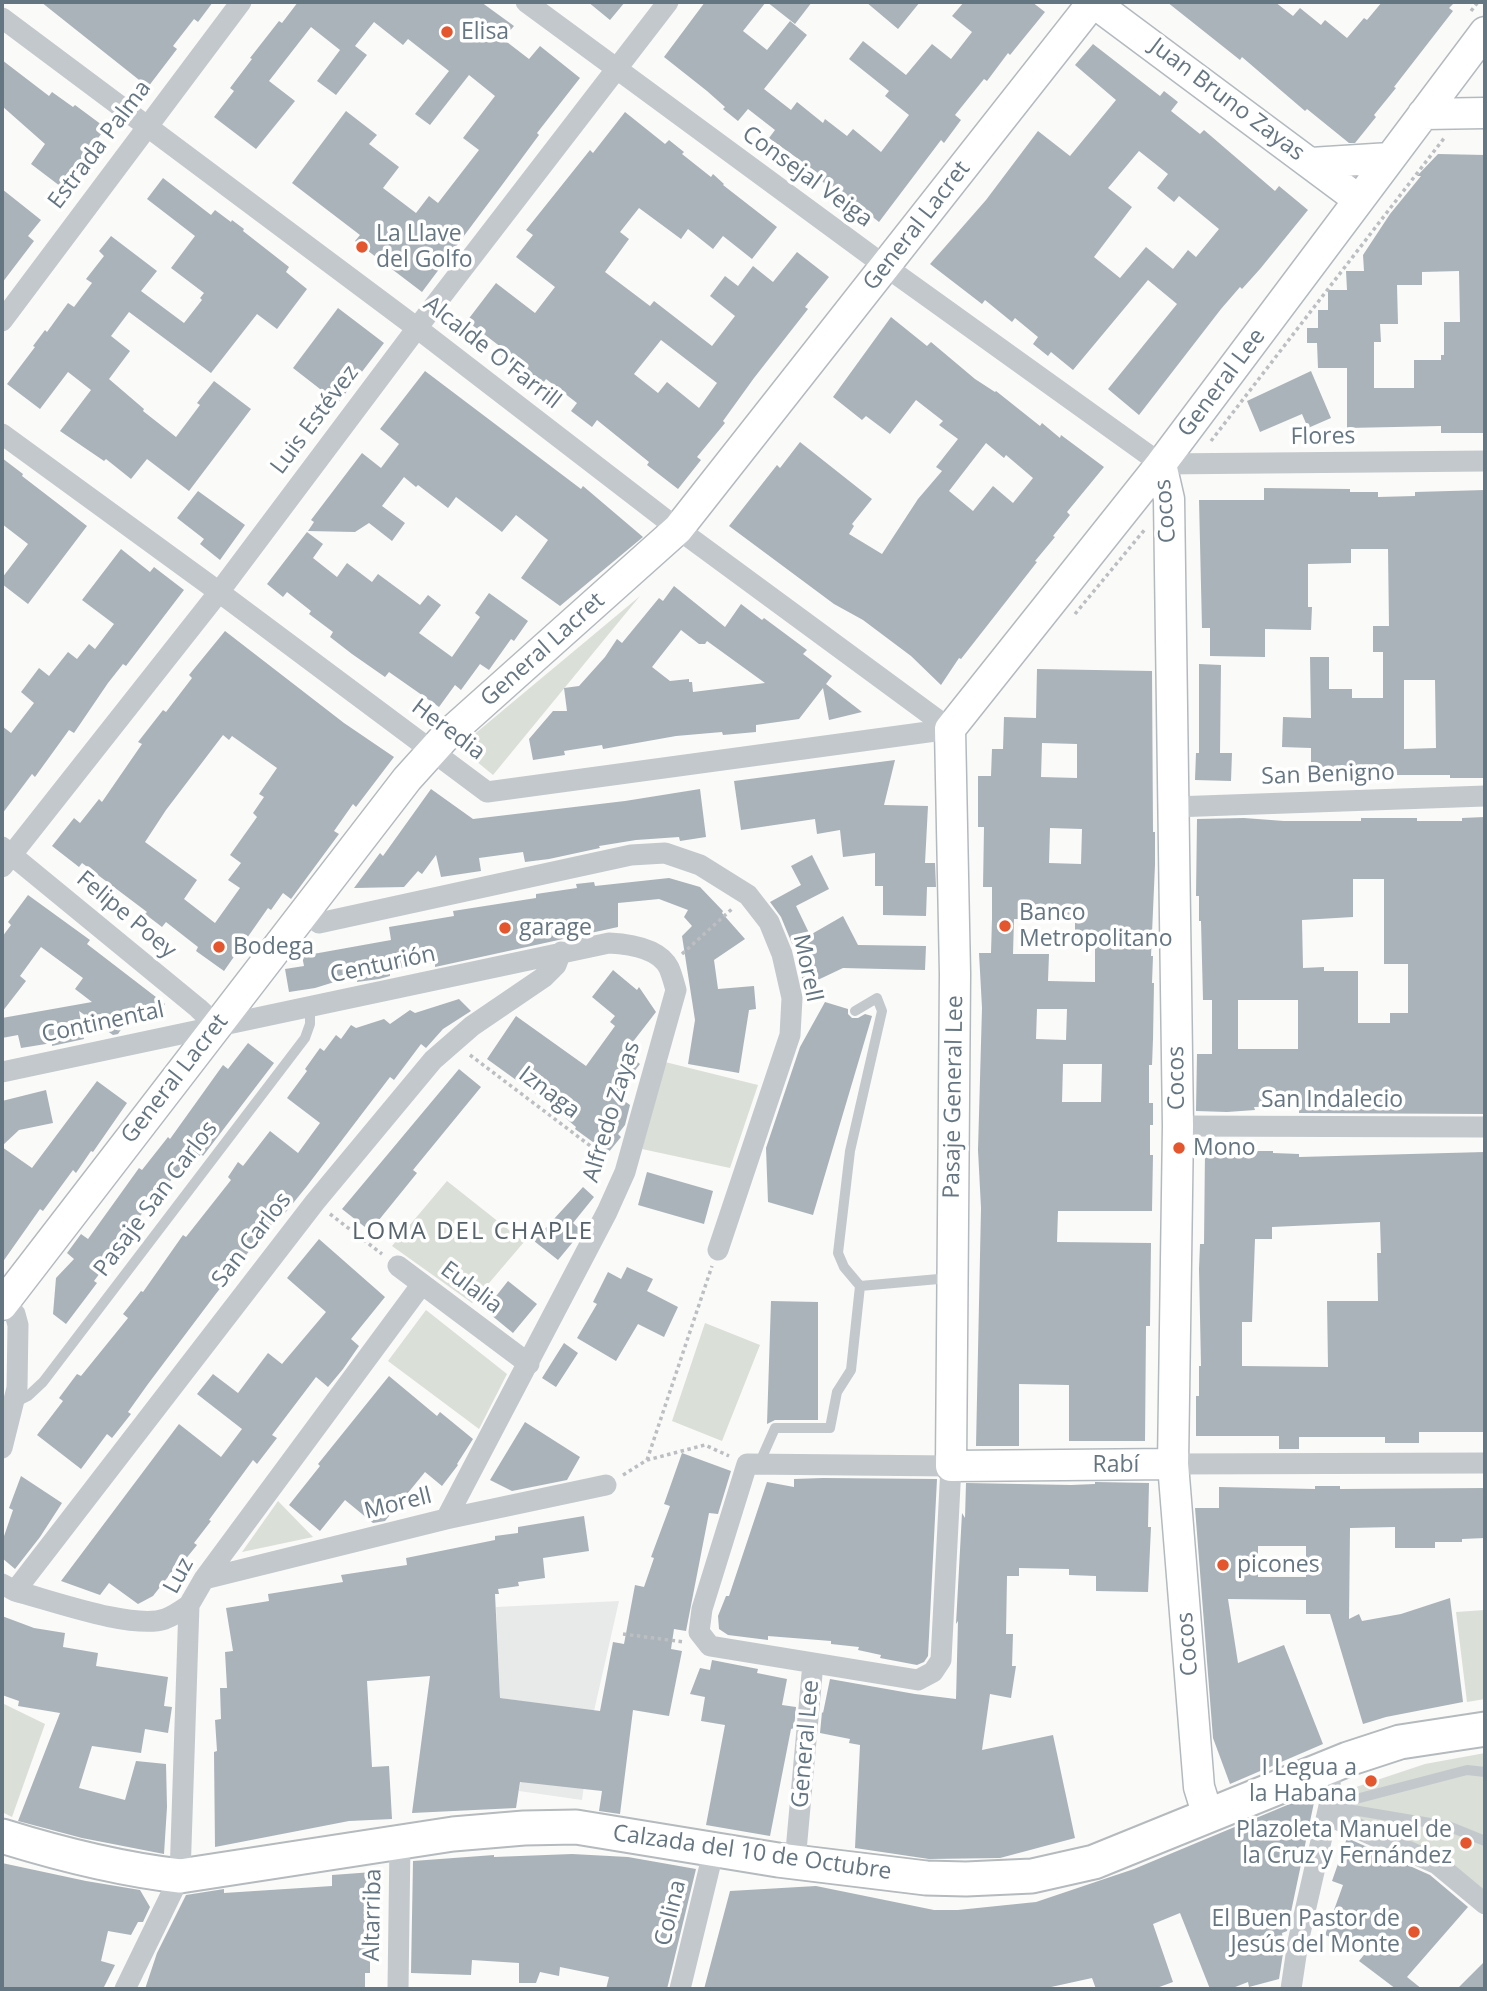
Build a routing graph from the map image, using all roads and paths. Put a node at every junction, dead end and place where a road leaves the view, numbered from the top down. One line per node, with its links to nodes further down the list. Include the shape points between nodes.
1 (240, 2): 10 (street, Estrada Palma)
2 (526, 2): 7 (street, Consejal Veiga)
3 (668, 2): 7 (street, Luis Estévez)
4 (1093, 2): 12 (street, Juan Bruno Zayas); 14 (street, General Lacret)
5 (2, 18): 10 (street, Alcalde O'Farrill)
6 (1485, 32): 9 (street, General Lee)
7 (617, 69): 14 (street, Consejal Veiga); 16 (street, Luis Estévez)
8 (1475, 113): 9 (street); 20 (path)
9 (1423, 114): 11 (street, General Lee)
10 (146, 127): 15 (street, Estrada Palma); 16 (street, Alcalde O'Farrill)
11 (1390, 158): 12 (street); 13 (street, General Lee)
12 (1311, 163): 13 (street, Juan Bruno Zayas)
13 (1359, 200): 19 (street, General Lee)
14 (885, 266): 19 (street, Consejal Veiga); 21 (street, General Lacret)
15 (2, 321)
16 (417, 328): 21 (street, Alcalde O'Farrill); 22 (street, Luis Estévez)
17 (2, 434): 22 (street, Heredia)
18 (1485, 461): 20 (street, Flores)
19 (1161, 464): 20 (street, Flores); 23 (street, General Lee); 26 (street, Cocos, via 1169,499)
20 (1192, 466)
21 (678, 529): 23 (street, Alcalde O'Farrill); 24 (street, General Lacret)
22 (219, 592): 24 (street, Heredia); 27 (street, Luis Estévez)
23 (950, 729): 24 (street, Heredia, via 487,792); 43 (street, Pasaje General Lee, via 955,974)
24 (432, 751): 29 (street, General Lacret)
25 (1485, 796): 26 (street, San Benigno)
26 (1173, 807): 37 (street, Cocos)
27 (5, 856): 34 (street, Felipe Poey)
28 (748, 895): 29 (street, Morell, via 700,865 665,853 631,855 319,923); 31 (path); 41 (street, Morell, via 769,922 782,954 792,998 790,1035)
29 (305, 912): 34 (street, General Lacret)
30 (561, 952): 31 (street, via 630,944 653,953); 32 (street, Centurión); 35 (street, San Carlos, via 544,976)
31 (668, 966): 39 (street, Alfredo Zayas, via 676,990)
32 (310, 1008): 34 (street, Centurión); 48 (lane, Pasaje San Carlos, via 305,1038 43,1382)
33 (855, 1011): 45 (lane, via 877,998 882,1011 850,1151 838,1253)
34 (216, 1026): 36 (street, Continental); 46 (street, General Lacret)
35 (452, 1042): 39 (path, Iznaga); 40 (street, San Carlos)
36 (2, 1072)
37 (1178, 1126): 38 (street, San Indalecio); 53 (street, Cocos)
38 (1485, 1127)
39 (625, 1172): 47 (street, Alfredo Zayas)
40 (314, 1202): 42 (path); 58 (street, San Carlos)
41 (718, 1250): 50 (path)
42 (398, 1266): 44 (street, Eulalia)
43 (952, 1277): 45 (lane); 54 (street, Pasaje General Lee)
44 (422, 1284): 47 (street, Eulalia); 57 (street, Luz)
45 (860, 1286): 52 (lane, via 851,1370 837,1392 830,1428 775,1428)
46 (3, 1304): 48 (street, via 15,1314 18,1325)
47 (529, 1364): 56 (street, Alfredo Zayas)
48 (14, 1403): 49 (street)
49 (2, 1448)
50 (647, 1460): 52 (path, via 705,1445); 55 (path)
51 (1485, 1463): 53 (street, Rabí)
52 (753, 1464): 54 (street, Rabí); 61 (street, via 702,1609 699,1632)
53 (1173, 1464): 54 (street, Rabí); 67 (street, Cocos, via 1199,1787)
54 (951, 1466): 62 (street, General Lee, via 941,1660 933,1672 918,1680)
55 (606, 1485): 56 (street, Morell)
56 (446, 1519): 57 (street, Morell)
57 (204, 1579): 59 (street, Luz)
58 (8, 1587): 59 (street, via 141,1621 164,1619)
59 (189, 1605): 73 (street, Luz)
60 (623, 1634): 61 (path)
61 (710, 1646): 62 (street)
62 (813, 1663): 72 (street, General Lee)
63 (1485, 1729): 64 (main road, Calzada del 10 de Octubre, via 1400,1742)
64 (1331, 1766): 66 (street); 67 (main road, Calzada del 10 de Octubre)
65 (1485, 1772): 66 (lane, via 1467,1770)
66 (1328, 1811): 69 (lane, via 1448,1826); 74 (street, via 1437,1864); 78 (street)
67 (1208, 1816): 72 (main road, Calzada del 10 de Octubre, via 1094,1861 1032,1876 926,1878)
68 (2, 1836): 73 (main road, Calzada del 10 de Octubre, via 94,1862)
69 (1485, 1841)
70 (400, 1842): 71 (main road, Calzada del 10 de Octubre, via 576,1827); 73 (main road, Calzada del 10 de Octubre); 76 (street, Altarriba)
71 (714, 1849): 72 (main road, Calzada del 10 de Octubre); 77 (street, Colina)
72 (794, 1862)
73 (180, 1876): 75 (street, Luz)
74 (1485, 1904)
75 (125, 1989)
76 (398, 1989)
77 (680, 1989)
78 (1291, 1989)

